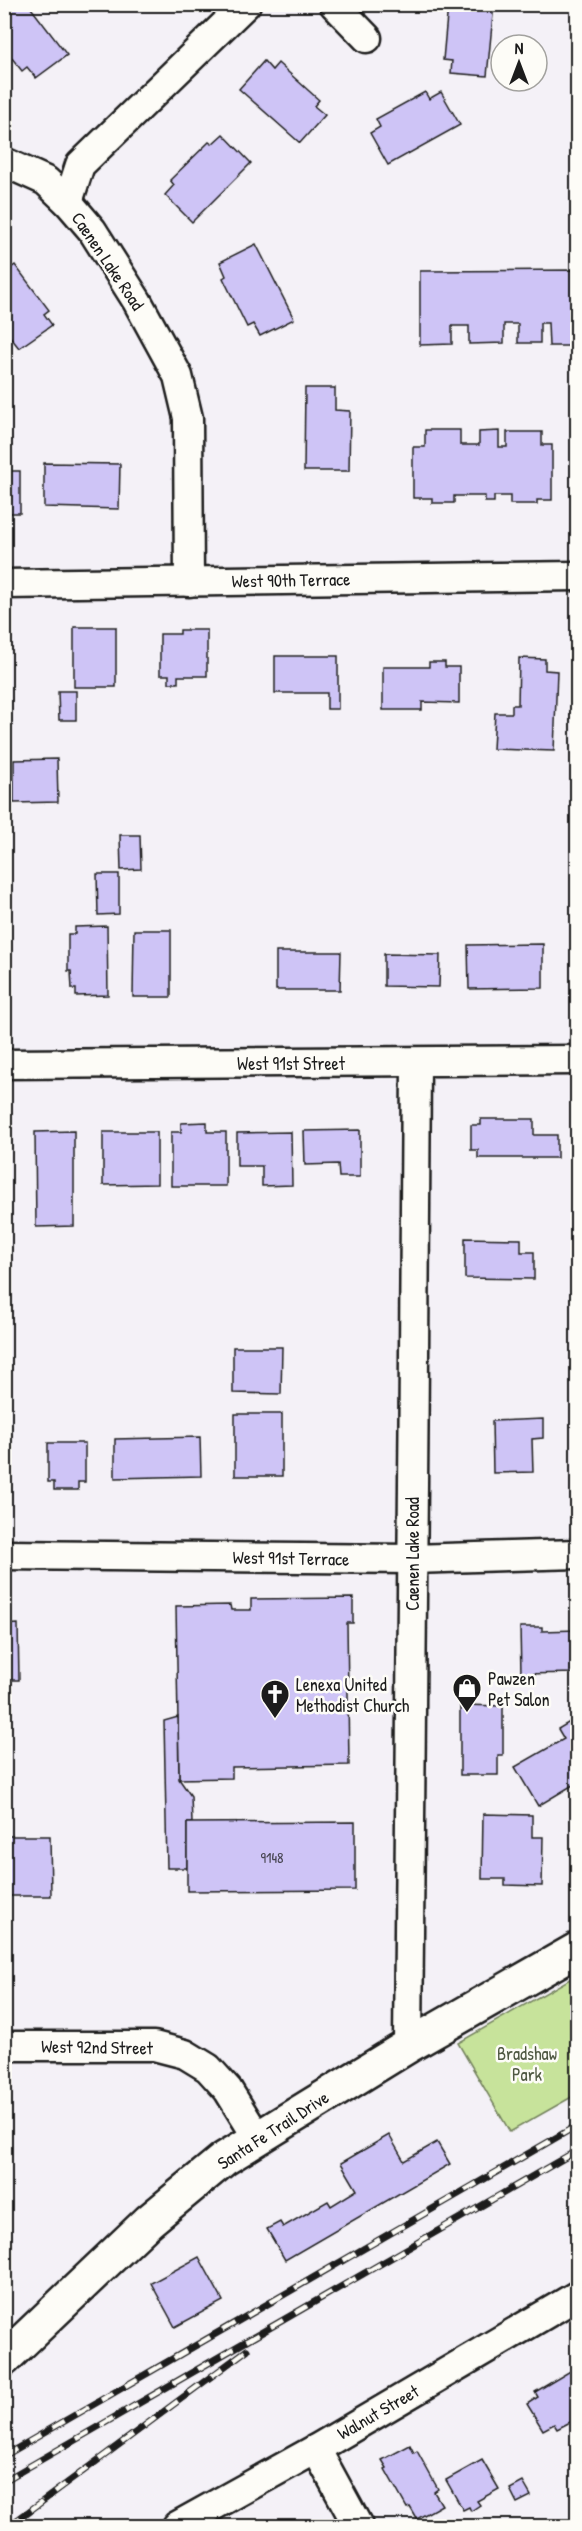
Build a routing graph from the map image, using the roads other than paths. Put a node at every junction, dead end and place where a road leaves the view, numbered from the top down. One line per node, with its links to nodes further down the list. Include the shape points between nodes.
1 (246, 4): 5 (street, Caenen Lake Road, via 80,165)
2 (334, 4): 3 (street)
3 (368, 38)
4 (4, 162): 5 (street, via 46,181)
5 (68, 202): 7 (street, Caenen Lake Road, via 92,230 137,301 178,376 188,418)
6 (578, 576): 7 (street, West 90th Terrace)
7 (189, 582): 8 (street, West 90th Terrace)
8 (4, 584)
9 (578, 1060): 10 (street, West 91st Street)
10 (416, 1062): 11 (street, West 91st Street); 14 (street, Caenen Lake Road)
11 (4, 1064)
12 (578, 1554): 14 (street, West 91st Terrace)
13 (4, 1555): 14 (street, West 91st Terrace)
14 (412, 1559): 17 (street, Caenen Lake Road)
15 (578, 1949): 17 (main road, Santa Fe Trail Drive)
16 (4, 2046): 18 (street, West 92nd Street, via 154,2046 185,2054 208,2068 228,2090)
17 (408, 2046): 18 (main road, Santa Fe Trail Drive)
18 (257, 2137): 20 (main road, Santa Fe Trail Drive, via 149,2221)
19 (578, 2295): 21 (street, Walnut Street)
20 (4, 2359)
21 (316, 2449): 22 (street, Walnut Street); 23 (street)
22 (177, 2526)
23 (358, 2526)

